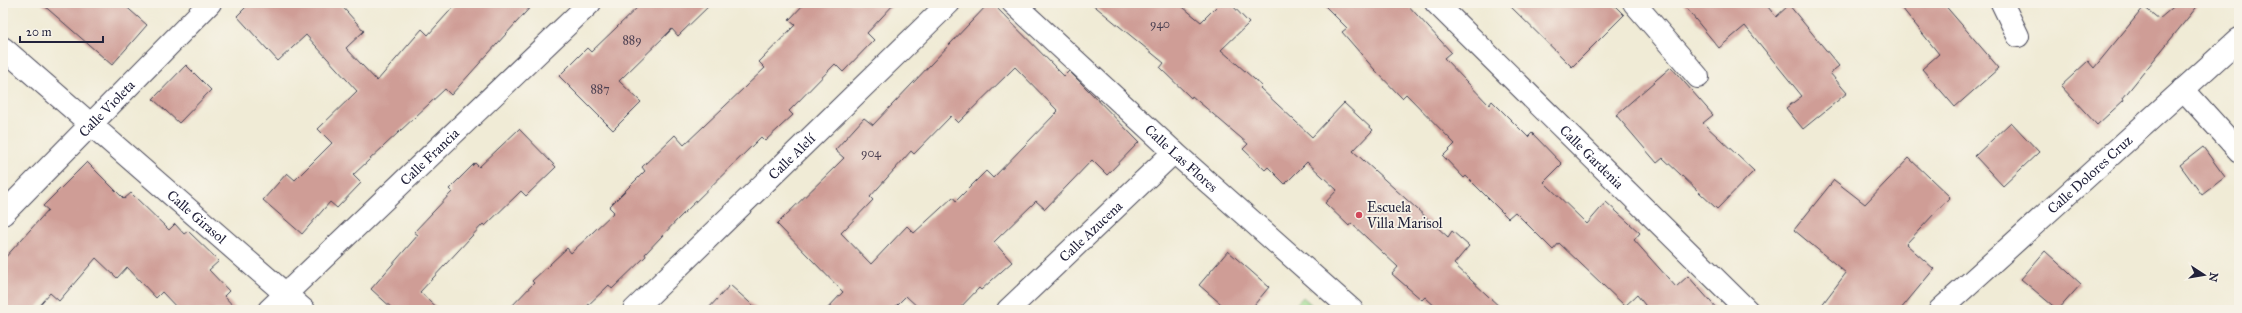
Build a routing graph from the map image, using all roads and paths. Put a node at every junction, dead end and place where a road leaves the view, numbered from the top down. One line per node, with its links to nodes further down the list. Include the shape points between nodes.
1 (210, 3): 13 (street, Calle Violeta)
2 (590, 3): 17 (street, Calle Francia)
3 (949, 3): 20 (street, Calle Alelí)
4 (1013, 3): 15 (street, Calle Las Flores)
5 (1436, 3): 23 (street, Calle Gardenia)
6 (1634, 3): 11 (street)
7 (2002, 3): 8 (street)
8 (2018, 36)
9 (2239, 39): 12 (street, Calle Dolores Cruz)
10 (3, 48): 13 (street, Calle Girasol)
11 (1698, 77)
12 (2183, 89): 14 (street); 24 (street, Calle Dolores Cruz)
13 (89, 124): 16 (street, Calle Violeta); 17 (street, Calle Girasol)
14 (2239, 151)
15 (1174, 152): 21 (street, Calle Azucena); 22 (street, Calle Las Flores)
16 (3, 214)
17 (286, 294): 18 (street, Calle Francia); 19 (street, Calle Girasol)
18 (269, 310)
19 (304, 310)
20 (634, 310)
21 (1008, 310)
22 (1352, 310)
23 (1747, 310)
24 (1940, 310)

